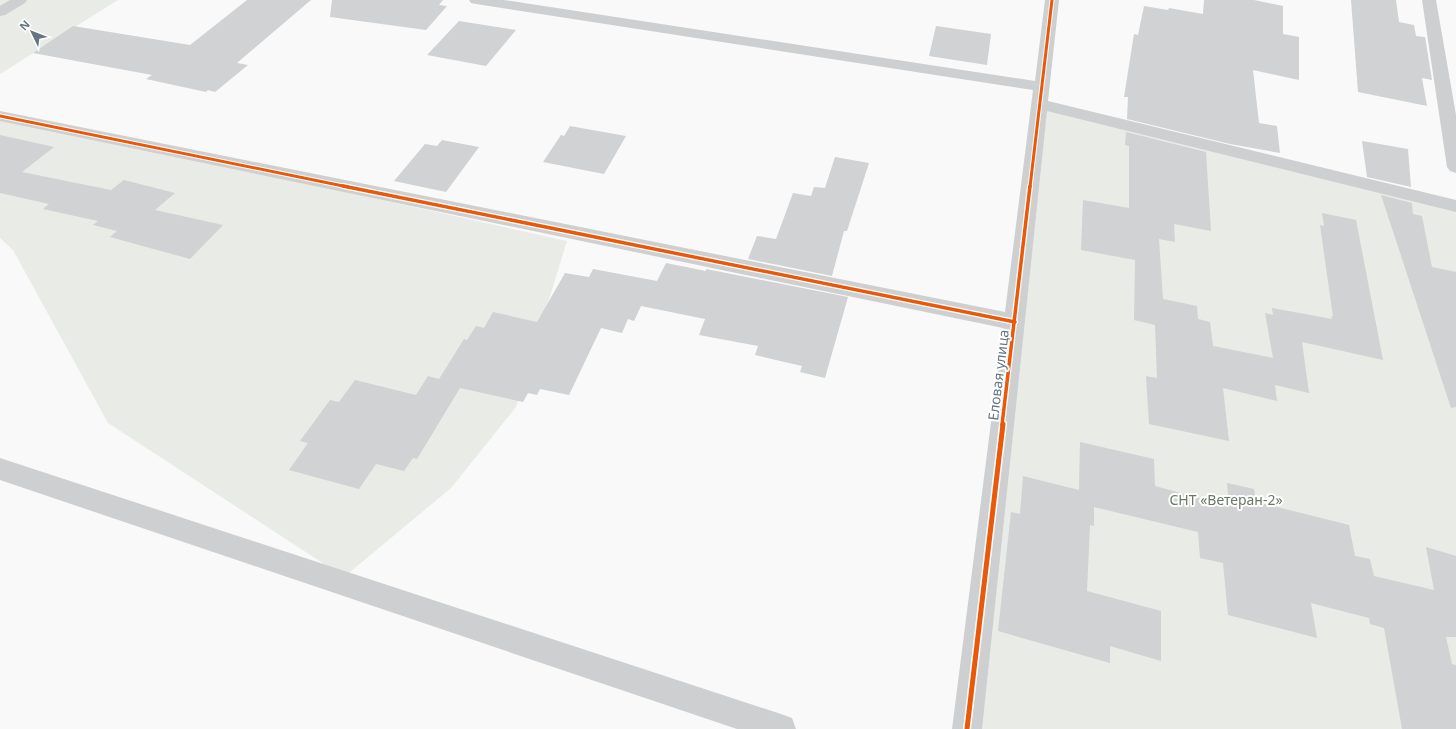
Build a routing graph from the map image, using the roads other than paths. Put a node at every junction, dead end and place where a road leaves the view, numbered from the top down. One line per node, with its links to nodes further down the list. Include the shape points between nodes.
1 (20, 0): 5 (street)
2 (476, 0): 6 (street)
3 (1052, 0): 6 (street, Еловая улица)
4 (1429, 0): 8 (street)
5 (0, 12)
6 (1041, 95): 9 (street); 10 (street, Еловая улица)
7 (0, 116): 10 (street)
8 (1456, 167)
9 (1456, 206)
10 (1015, 322): 13 (street, Еловая улица)
11 (0, 469): 12 (street)
12 (781, 729)
13 (967, 729)

